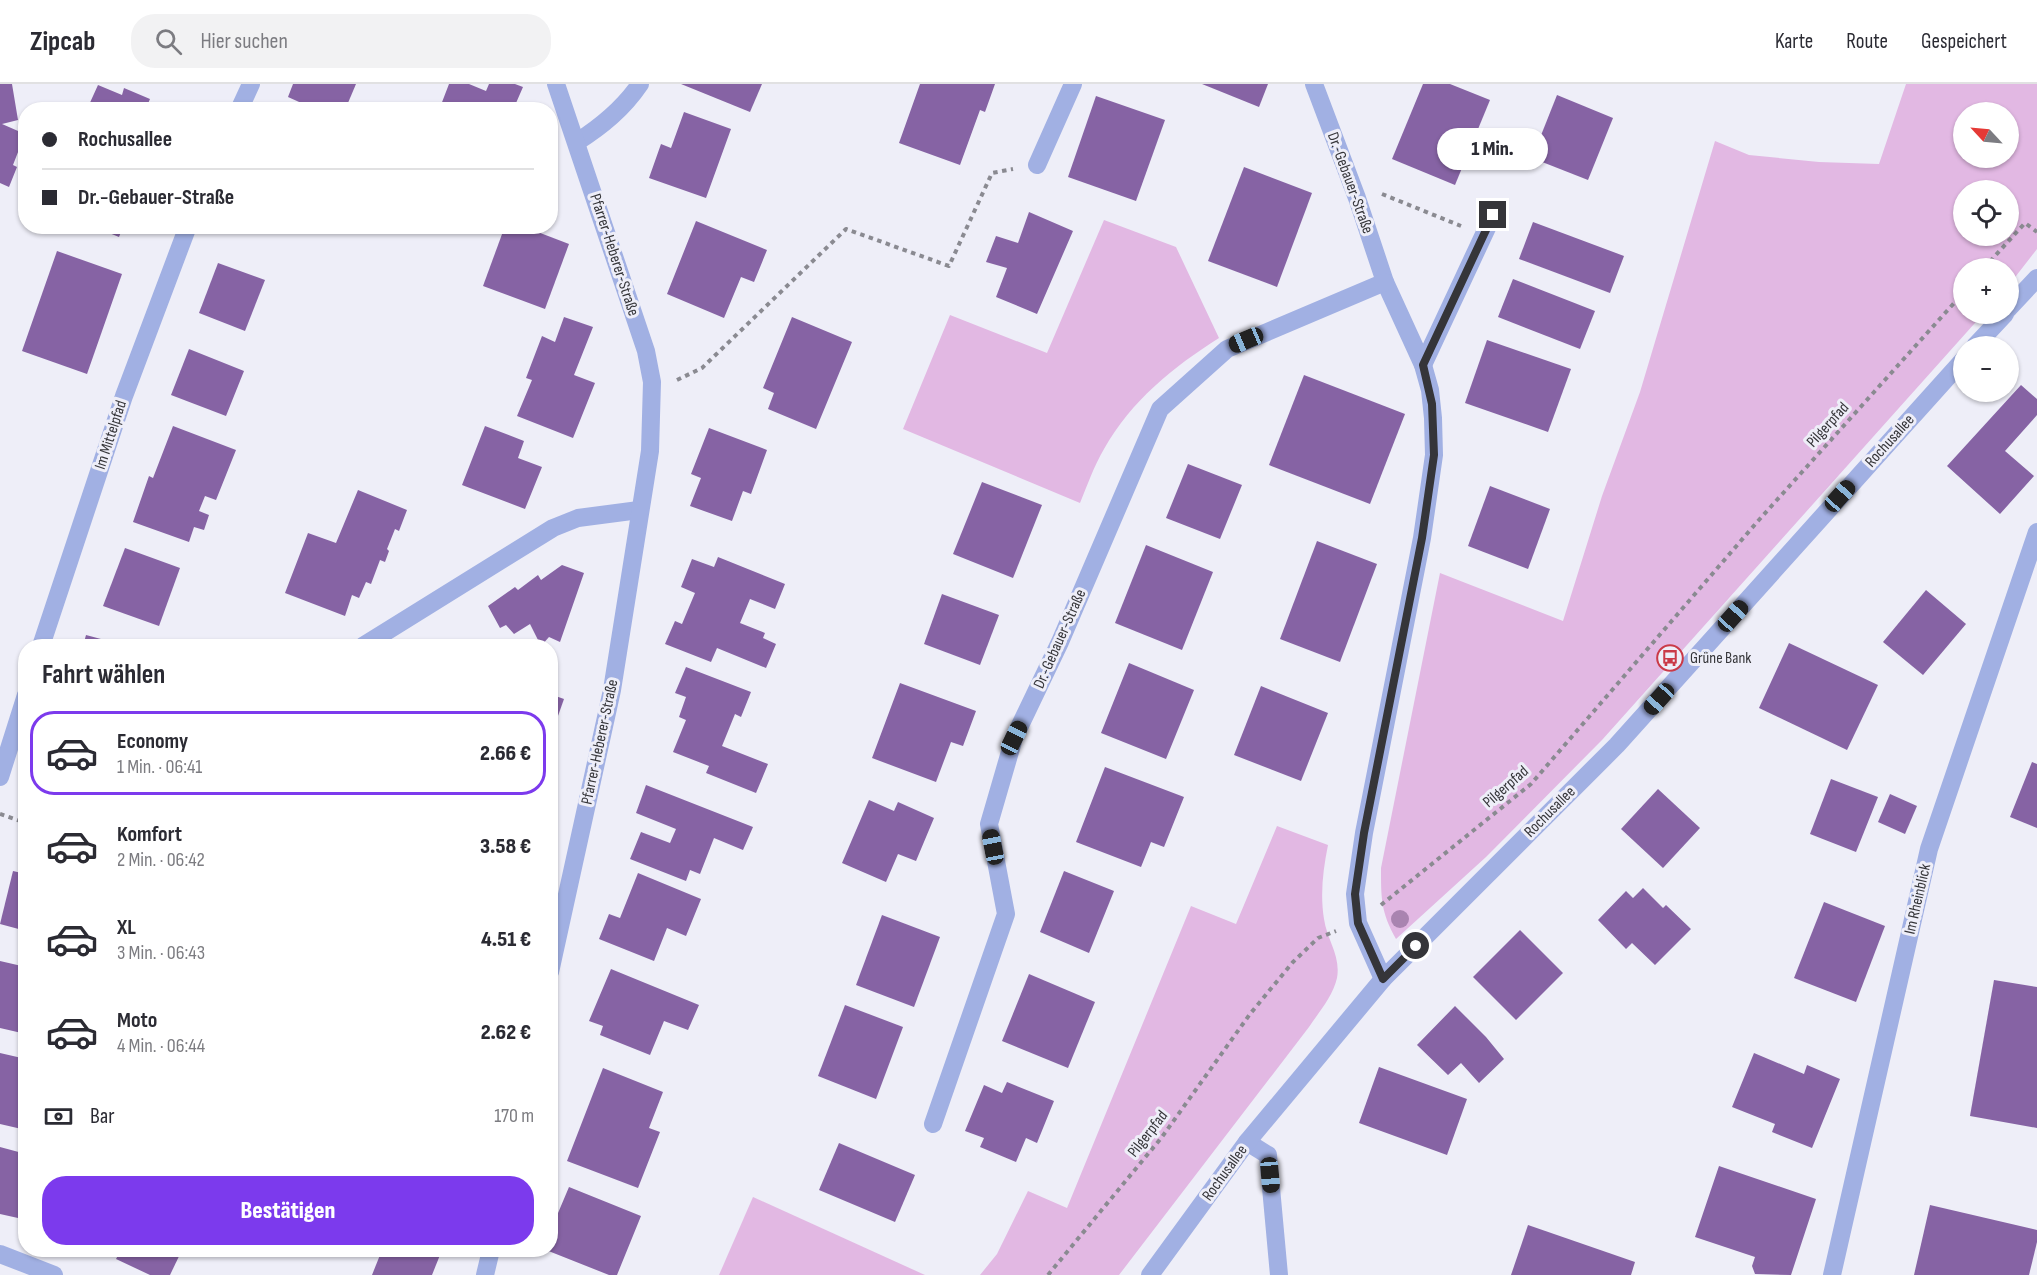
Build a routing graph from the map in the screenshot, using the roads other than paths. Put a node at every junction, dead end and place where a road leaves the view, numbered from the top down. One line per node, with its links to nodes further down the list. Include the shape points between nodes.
1 (250, 84): 6 (street)
2 (556, 84): 7 (street, Pfarrer-Heberer-Straße)
3 (640, 84): 7 (street, via 603,125)
4 (1073, 84): 8 (street)
5 (1314, 84): 12 (street, Dr.-Gebauer-Straße)
6 (242, 102)
7 (577, 142): 18 (street, Pfarrer-Heberer-Straße, via 646,351 652,382 650,451)
8 (1037, 165)
9 (1493, 215): 16 (street)
10 (185, 234): 20 (street, Im Mittelpfad, via 124,396)
11 (2037, 278): 13 (street)
12 (1385, 282): 16 (street, Dr.-Gebauer-Straße); 26 (street, Dr.-Gebauer-Straße, via 1227,349 1160,409 1060,642 1014,738 989,824 1006,914)
13 (2019, 297)
14 (1996, 324): 15 (street)
15 (1984, 336)
16 (1423, 365): 25 (street, Dr.-Gebauer-Straße, via 1430,390 1434,455 1355,894 1358,923)
17 (1953, 371): 25 (street, Rochusallee, via 1617,745)
18 (639, 510): 21 (street, via 578,518 553,528); 24 (street, Pfarrer-Heberer-Straße, via 612,690)
19 (2037, 532): 34 (street, Im Rheinblick, via 1929,849)
20 (43, 639)
21 (374, 639)
22 (18, 720): 23 (street)
23 (0, 777)
24 (558, 936)
25 (1383, 979): 27 (street, Rochusallee)
26 (933, 1124)
27 (1247, 1142): 32 (street, Rochusallee); 33 (street, via 1268,1155)
28 (0, 1254): 30 (street)
29 (489, 1257): 31 (street)
30 (54, 1275)
31 (485, 1275)
32 (1150, 1275)
33 (1279, 1275)
34 (1832, 1275)

